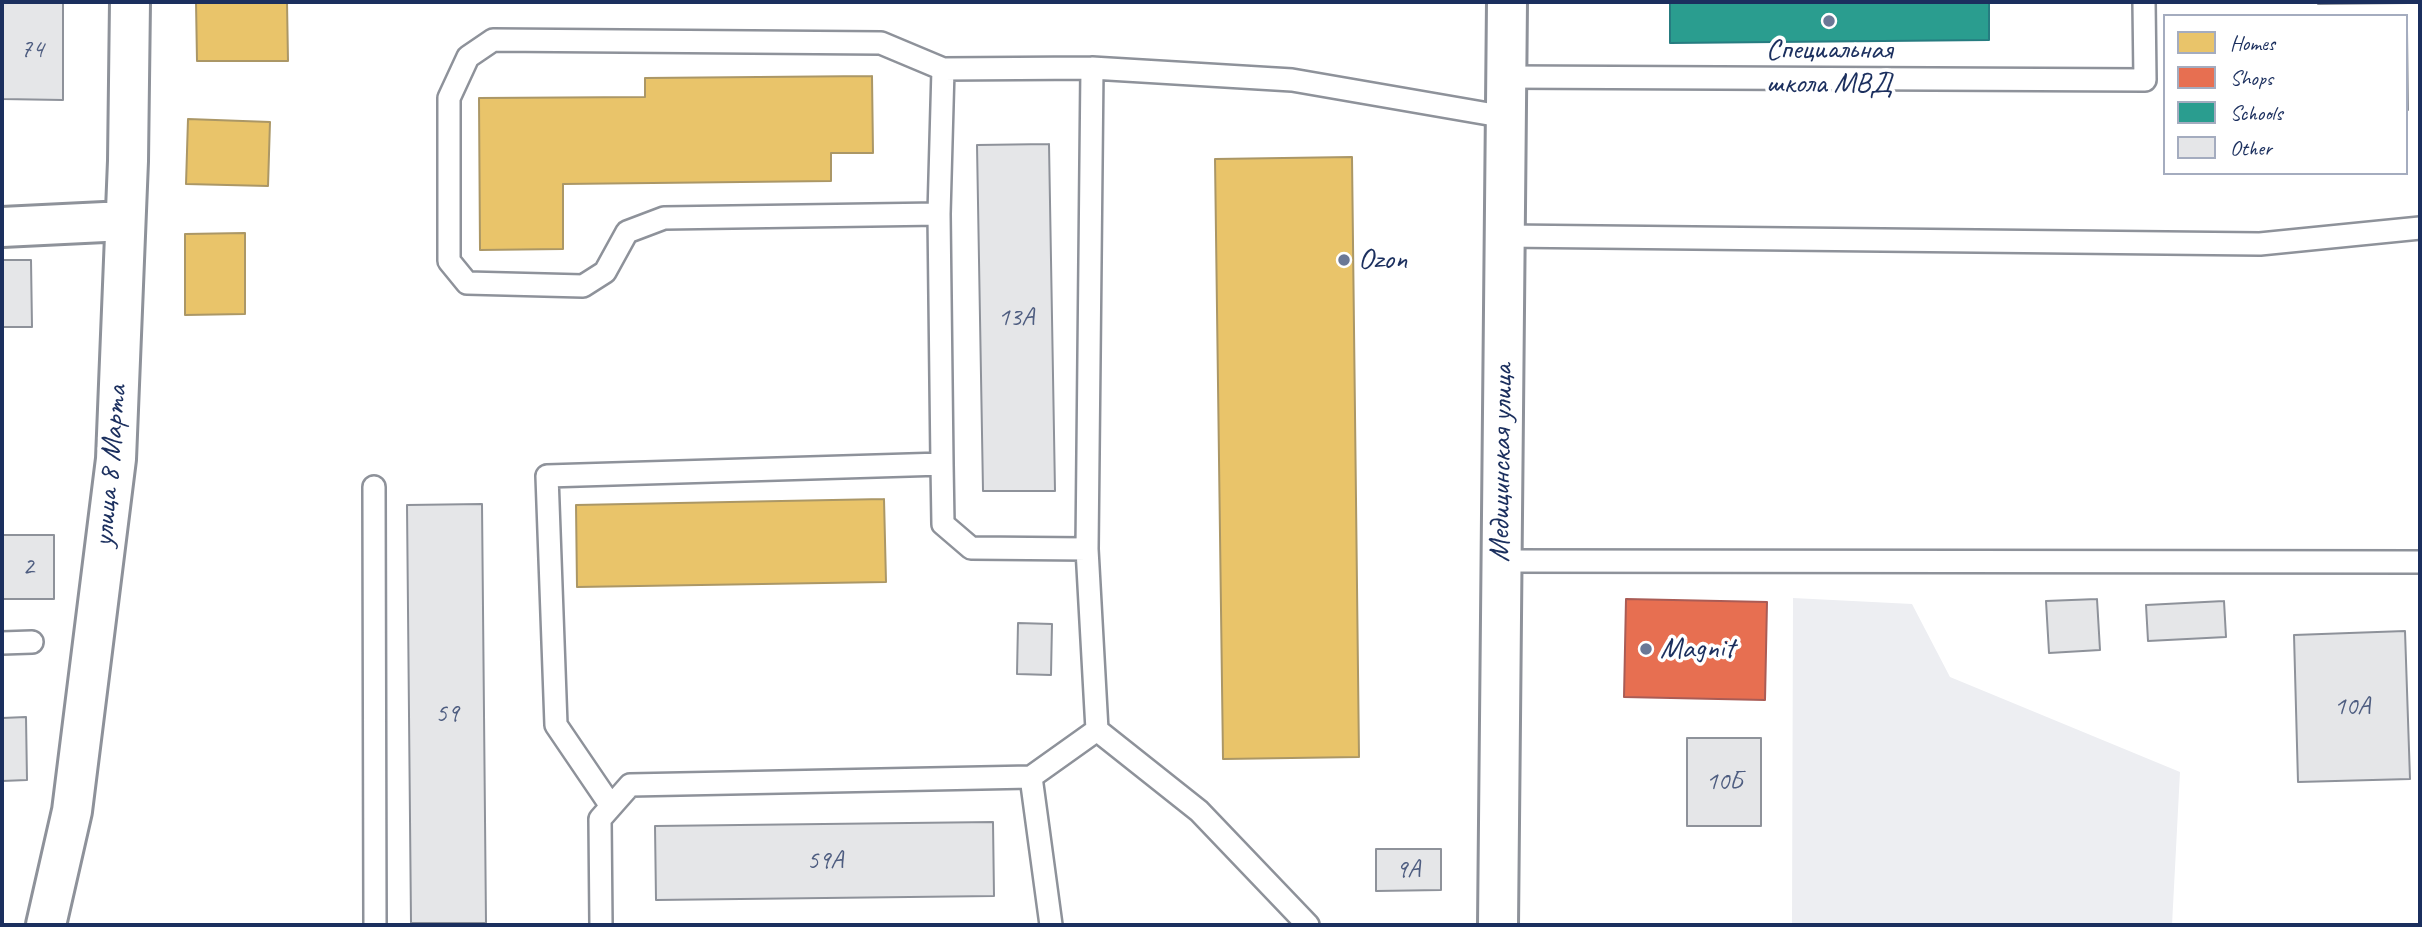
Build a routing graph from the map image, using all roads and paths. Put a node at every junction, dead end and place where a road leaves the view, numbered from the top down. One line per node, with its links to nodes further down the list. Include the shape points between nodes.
1 (130, 2): 9 (street, улица 8 Марта)
2 (1507, 2): 6 (street, Медицинская улица)
3 (2144, 2): 6 (lane, via 2145,80)
4 (1092, 68): 5 (lane); 7 (lane, via 1292,80); 15 (lane)
5 (943, 69): 8 (lane); 8 (lane, via 881,43 493,40 468,57 449,98 449,261 467,283 583,286 605,272 627,232 664,218)
6 (1506, 77): 7 (street, Медицинская улица)
7 (1506, 117): 12 (street, Медицинская улица)
8 (939, 214): 13 (lane)
9 (125, 221): 10 (street); 23 (street, улица 8 Марта, via 116,460 72,811)
10 (2, 227)
11 (2420, 228): 12 (lane, via 2260,244)
12 (1504, 236): 16 (street, Медицинская улица)
13 (942, 464): 15 (lane, via 943,524 971,548); 22 (lane, via 547,476 556,725)
14 (374, 487): 24 (lane)
15 (1087, 549): 20 (lane)
16 (1501, 561): 17 (lane); 28 (street, Медицинская улица)
17 (2420, 562)
18 (32, 642): 19 (lane)
19 (2, 643)
20 (1097, 730): 21 (lane); 27 (lane, via 1199,811)
21 (1031, 777): 22 (lane, via 630,785); 26 (lane)
22 (611, 806): 25 (lane, via 600,819)
23 (46, 925)
24 (375, 925)
25 (601, 925)
26 (1051, 925)
27 (1308, 925)
28 (1498, 925)

